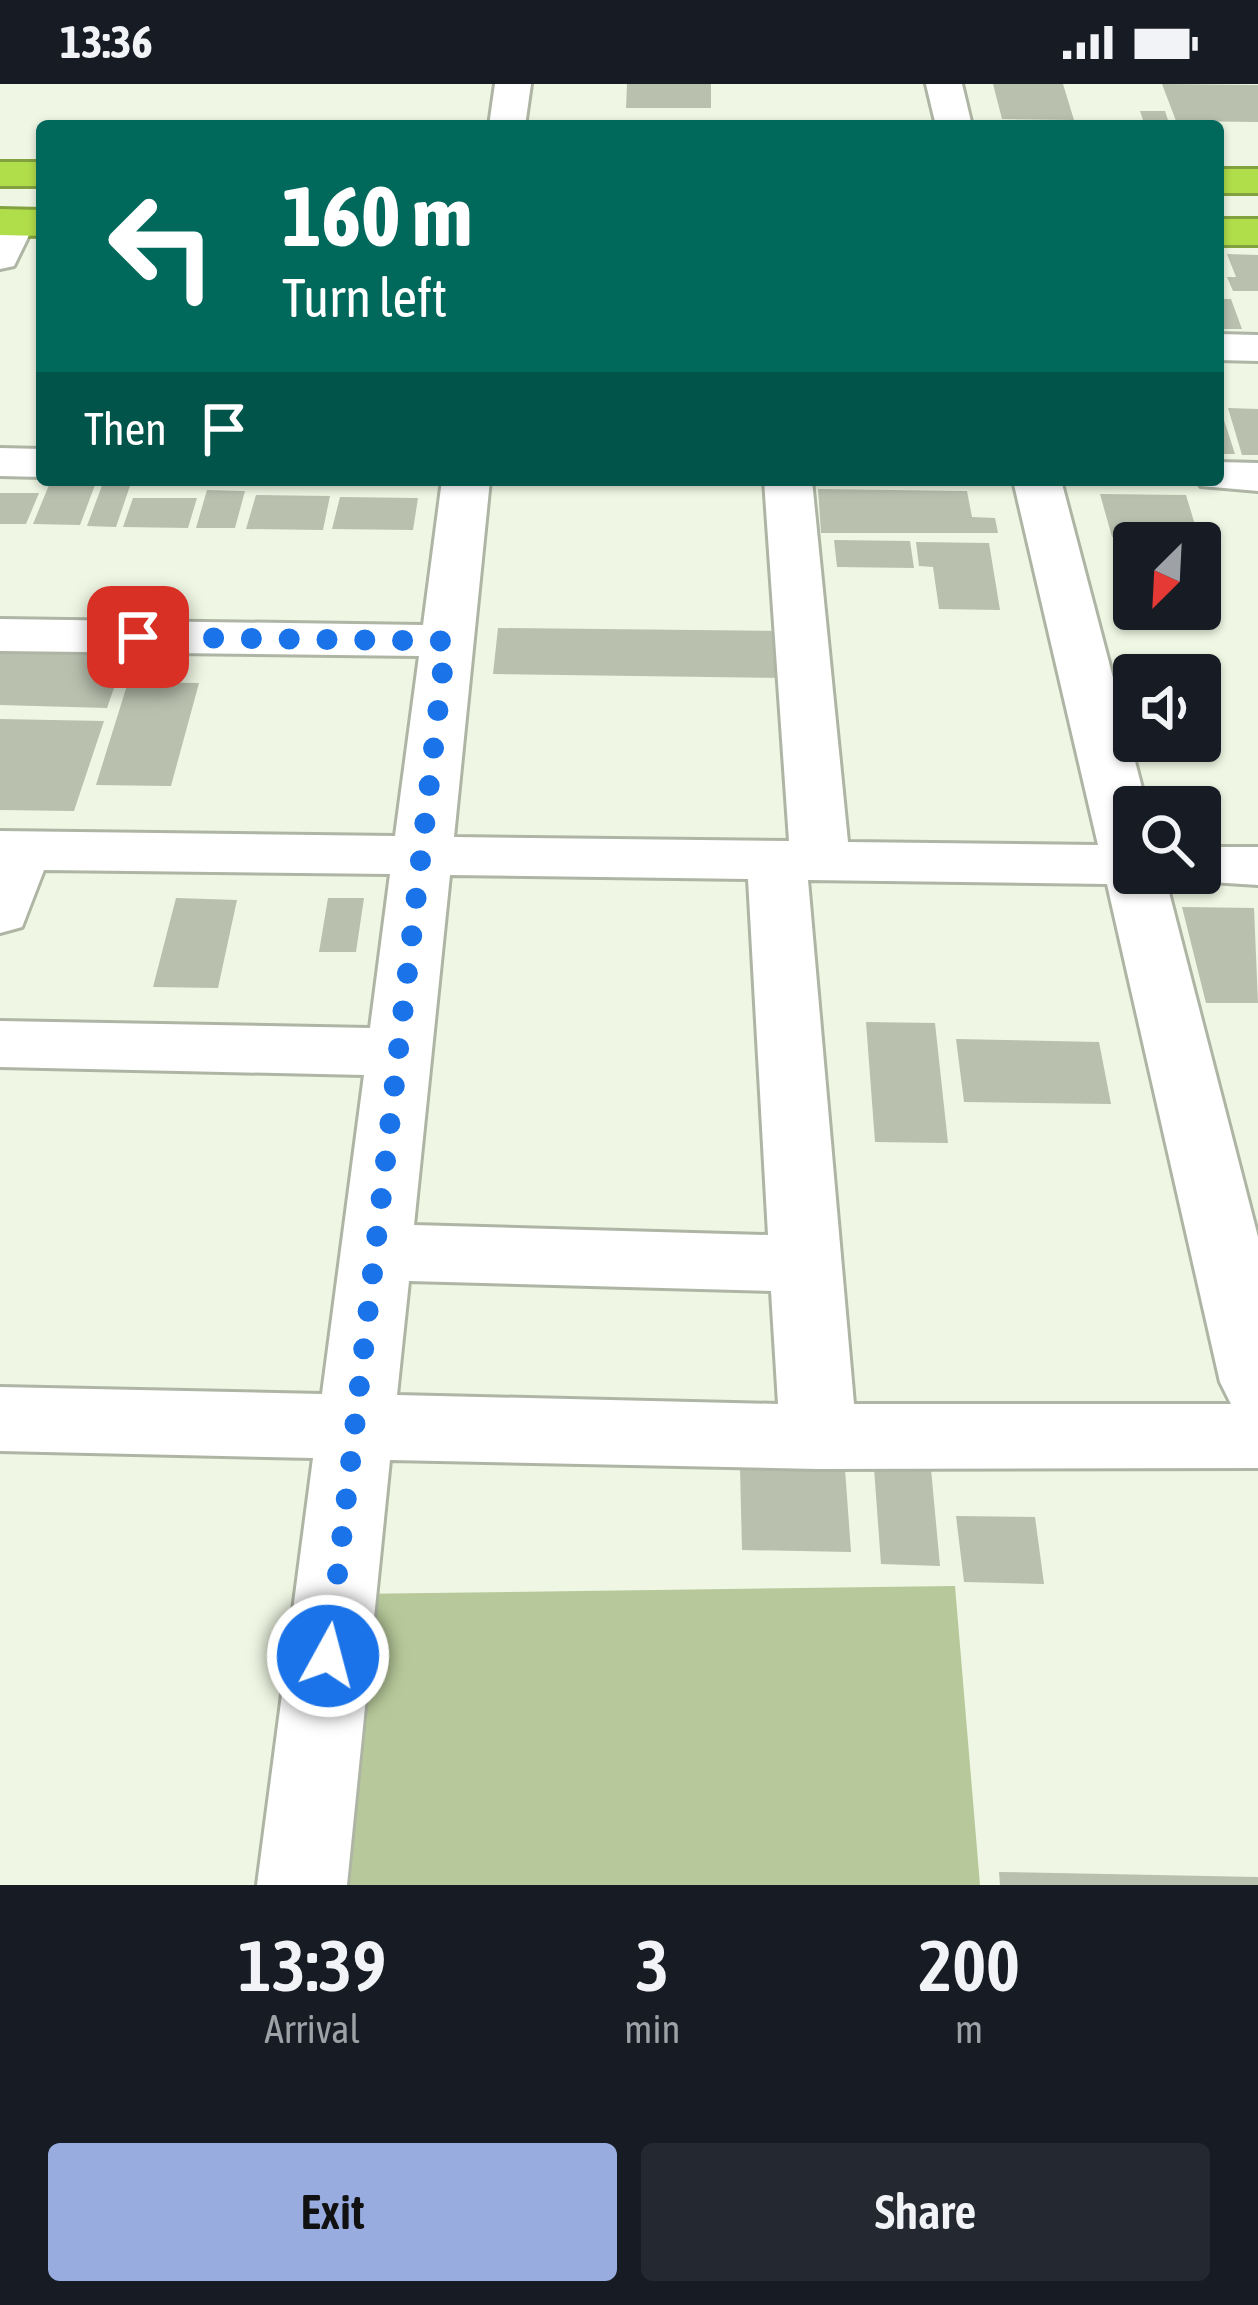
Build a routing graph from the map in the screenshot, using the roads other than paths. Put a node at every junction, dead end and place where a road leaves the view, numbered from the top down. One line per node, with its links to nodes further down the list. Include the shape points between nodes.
1 (513, 84): 3 (street)
2 (944, 84): 4 (street)
3 (508, 120)
4 (953, 120)
5 (0, 174): 6 (highway)
6 (36, 174)
7 (1224, 181): 8 (highway)
8 (1258, 181)
9 (36, 193): 13 (highway)
10 (1224, 197): 11 (highway)
11 (1258, 197)
12 (1224, 216): 14 (highway)
13 (14, 217)
14 (1258, 217)
15 (1224, 232): 16 (highway)
16 (1258, 232)
17 (1224, 347): 18 (street)
18 (1258, 348)
19 (0, 462): 20 (street)
20 (36, 463)
21 (1224, 476): 22 (street)
22 (1258, 477)
23 (465, 486): 27 (street)
24 (788, 486): 31 (street)
25 (1038, 486): 28 (street)
26 (0, 635): 27 (street)
27 (446, 641): 30 (street)
28 (1114, 786)
29 (10, 850): 30 (street); 36 (street)
30 (424, 855): 31 (street); 38 (street)
31 (798, 858): 34 (street); 40 (street)
32 (1221, 866): 33 (street)
33 (1258, 866)
34 (1113, 867)
35 (1140, 894): 41 (street)
36 (0, 913)
37 (0, 1043): 38 (street)
38 (398, 1052): 39 (street)
39 (379, 1252): 40 (street); 43 (street)
40 (805, 1264): 45 (street)
41 (1258, 1382)
42 (0, 1419): 43 (street)
43 (354, 1427): 45 (street); 46 (street)
44 (1258, 1436): 45 (street)
45 (818, 1437)
46 (302, 1885)

